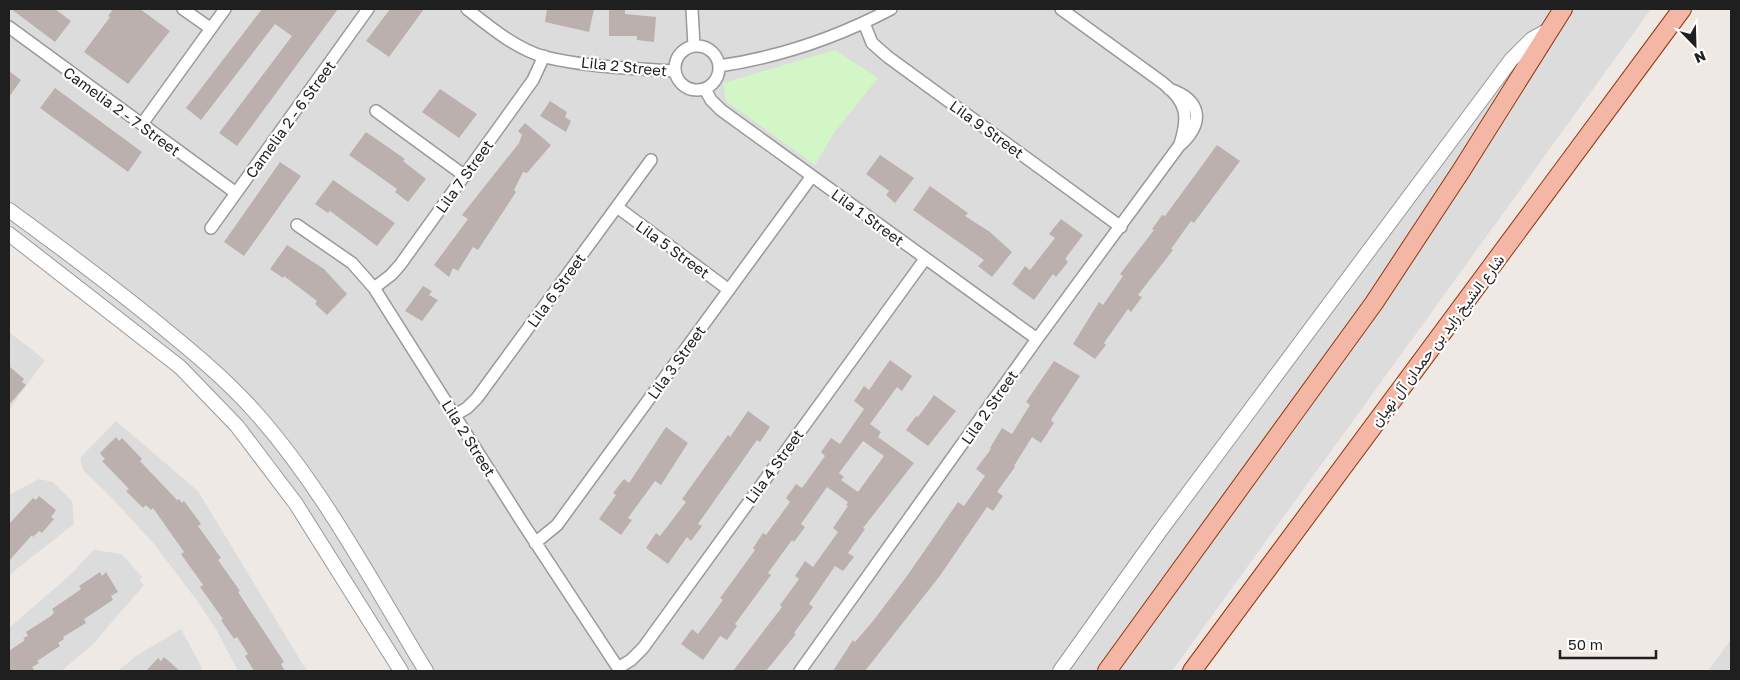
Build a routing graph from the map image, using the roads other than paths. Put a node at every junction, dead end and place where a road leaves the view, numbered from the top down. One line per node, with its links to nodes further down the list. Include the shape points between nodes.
1 (183, 9): 12 (street)
2 (224, 9): 12 (street)
3 (368, 9): 24 (street, Camelia 2 - 6 Street)
4 (467, 9): 15 (street, Lila 2 Street, via 495,31)
5 (692, 9): 14 (street)
6 (891, 9): 10 (street)
7 (1061, 9): 28 (street, Lila 2 Street, via 1169,88 1182,103 1186,116 1179,146)
8 (1563, 9): 13 (main road)
9 (1682, 9): 43 (main road, شارع الشيخ زايد بن حمدان آل نهيان)
10 (864, 23): 16 (street, via 795,50); 28 (street, Lila 9 Street, via 872,43 884,54)
11 (9, 27): 20 (street, Camelia 2 - 7 Street)
12 (210, 28): 20 (street)
13 (1550, 29): 41 (street, via 1532,39 1511,60 1160,530); 42 (main road, via 1374,303)
14 (694, 46): 16 (street, via 708,49); 17 (street, via 682,52 674,64)
15 (544, 56): 17 (street, Lila 2 Street, via 582,63); 22 (street, Lila 7 Street, via 533,80)
16 (719, 66): 18 (street, via 716,80)
17 (674, 71): 18 (street, via 682,85 697,91)
18 (705, 89): 23 (street, Lila 1 Street, via 716,105)
19 (376, 111): 22 (street)
20 (142, 124): 24 (street, Camelia 2 - 7 Street)
21 (651, 160): 25 (street, Lila 6 Street)
22 (464, 176): 32 (street, Lila 7 Street, via 396,271)
23 (812, 176): 31 (street, Lila 1 Street); 33 (street, Lila 3 Street)
24 (236, 193): 29 (street, Camelia 2 - 6 Street)
25 (617, 207): 33 (street, Lila 5 Street); 35 (street, Lila 6 Street, via 472,404)
26 (9, 210): 39 (street, via 81,262 211,366 257,414 323,501)
27 (297, 225): 32 (street, Lila 2 Street, via 352,263)
28 (1121, 227): 34 (street, Lila 2 Street)
29 (211, 228)
30 (9, 234): 38 (street, via 180,367 216,402 296,504)
31 (925, 259): 34 (street, Lila 1 Street); 37 (street, Lila 4 Street, via 643,648)
32 (374, 288): 35 (street, Lila 2 Street)
33 (729, 290): 36 (street, Lila 3 Street, via 557,525)
34 (1037, 339): 40 (street, Lila 2 Street)
35 (455, 415): 36 (street, Lila 2 Street)
36 (536, 543): 37 (street, Lila 2 Street)
37 (619, 670)
38 (401, 671)
39 (426, 671)
40 (800, 671)
41 (1060, 671)
42 (1107, 671)
43 (1192, 671)

